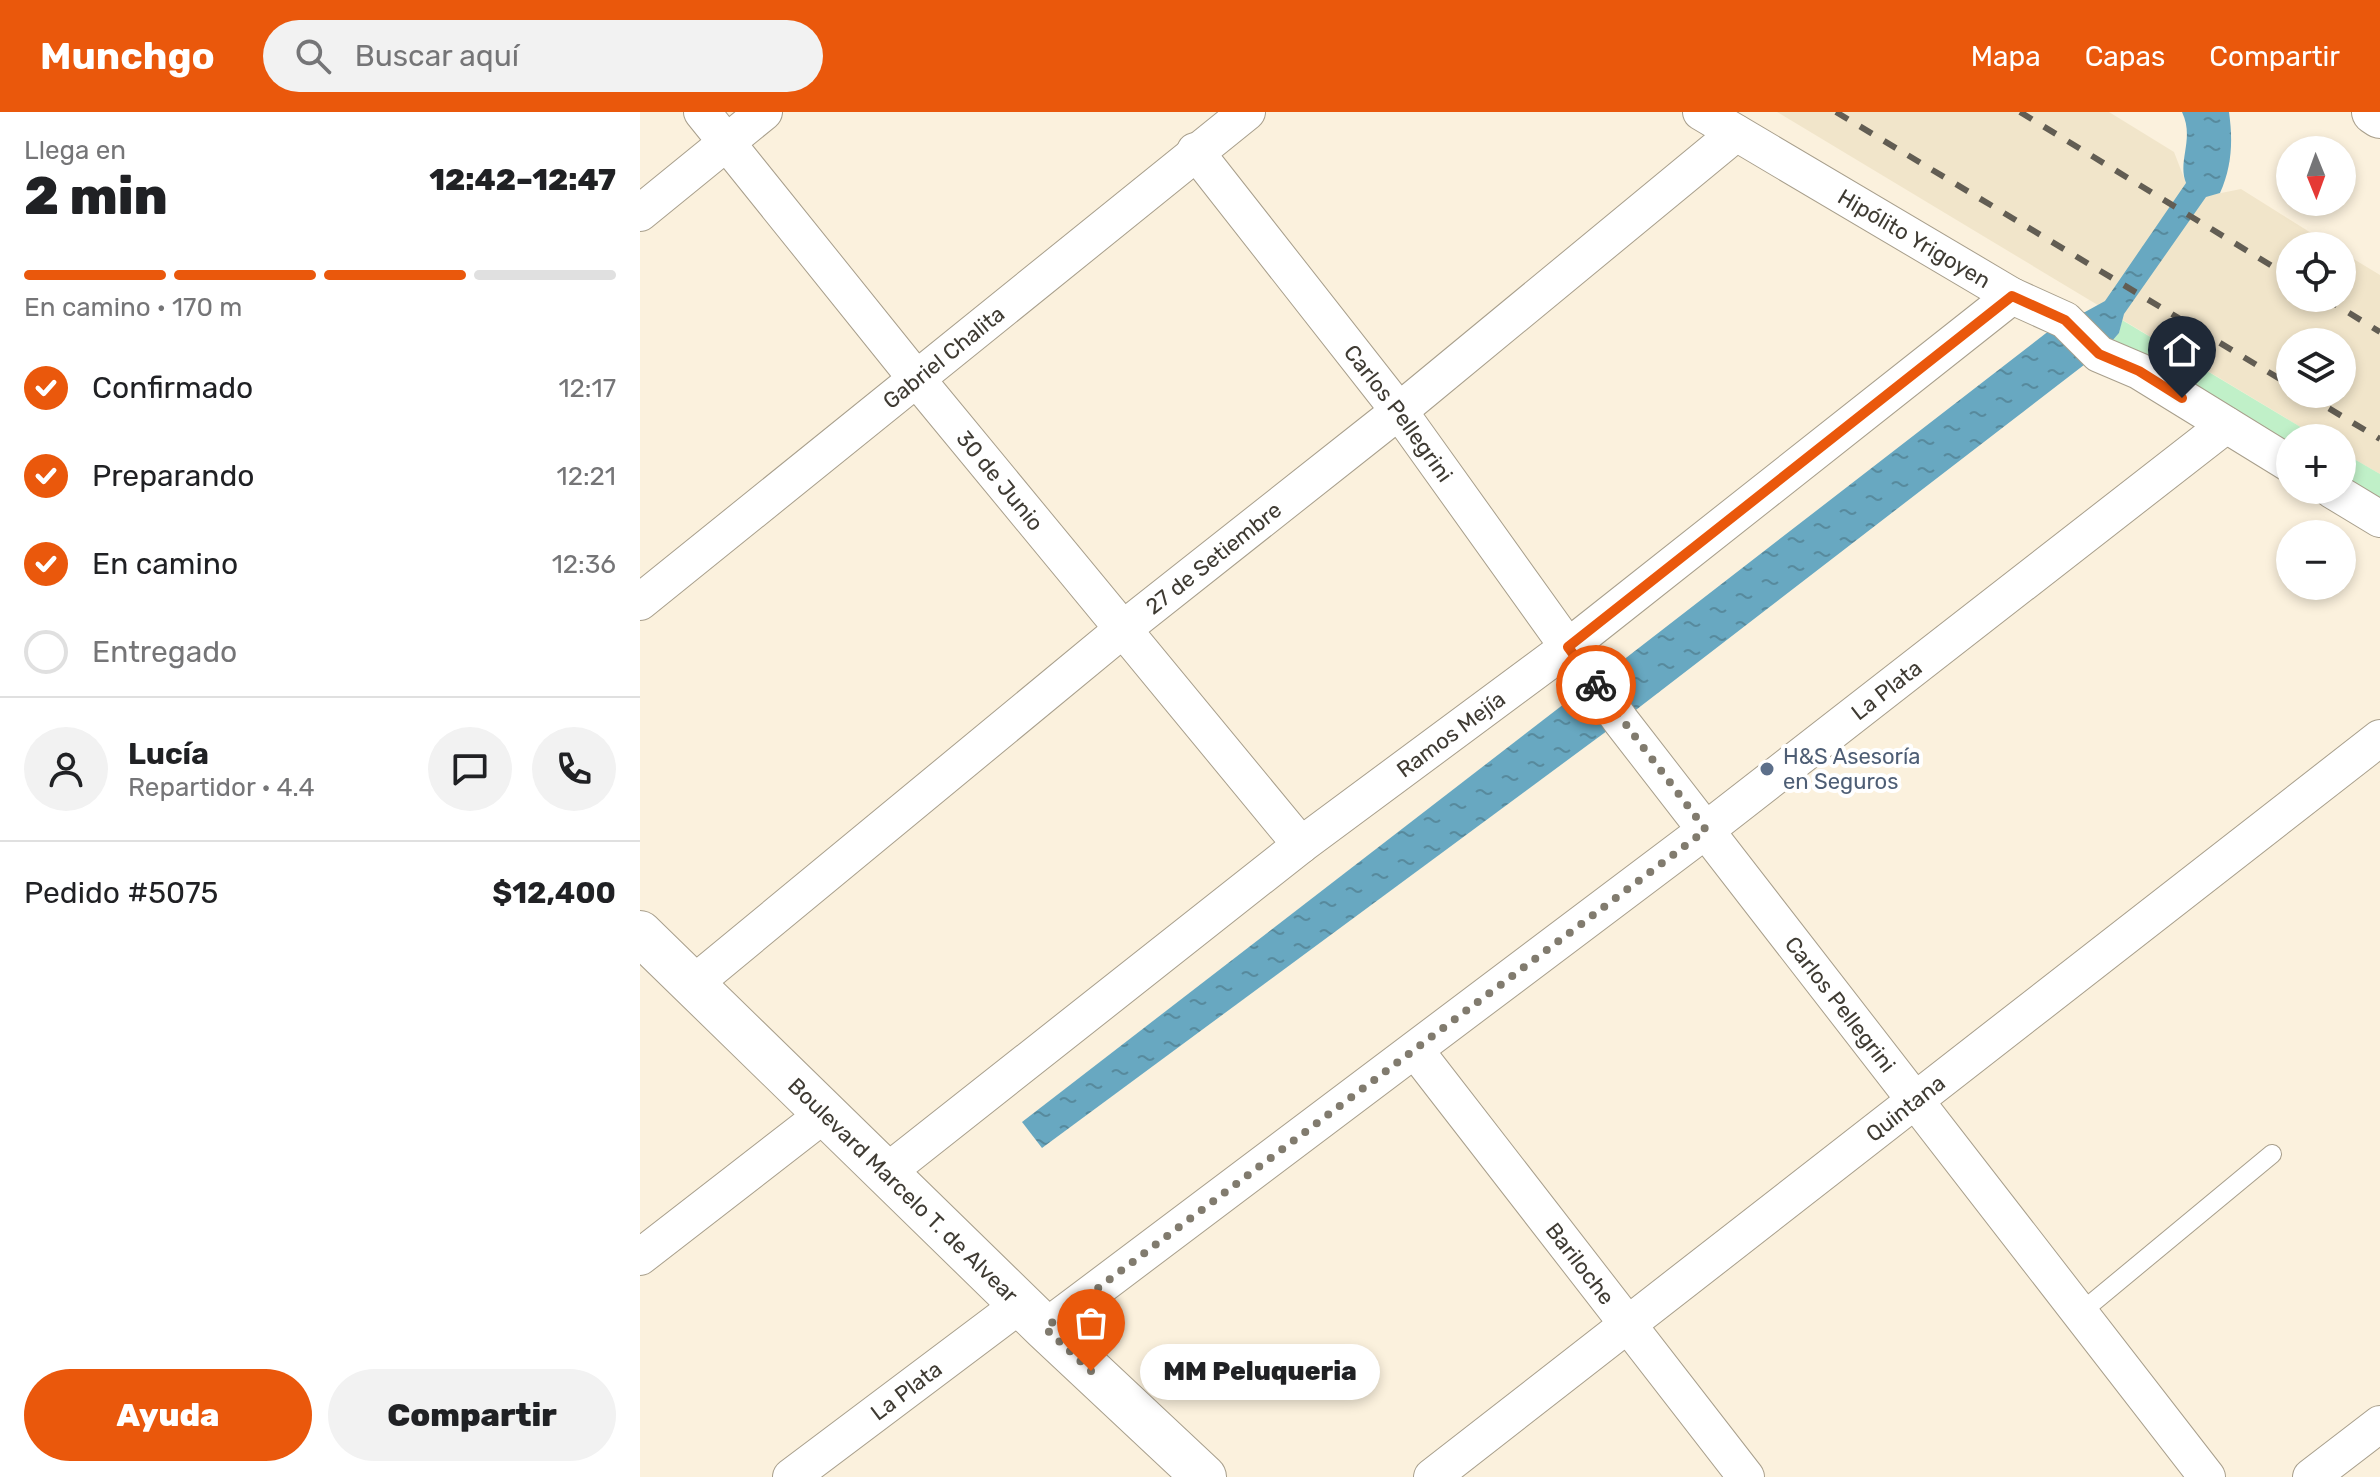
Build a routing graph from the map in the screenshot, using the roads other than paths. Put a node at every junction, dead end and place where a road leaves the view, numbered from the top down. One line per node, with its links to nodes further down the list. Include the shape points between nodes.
1 (702, 112): 8 (street, 30 de Junio)
2 (764, 112): 8 (street)
3 (1247, 112): 9 (street, Gabriel Chalita)
4 (1701, 112): 7 (street, Hipólito Yrigoyen)
5 (2374, 112): 6 (main road)
6 (2380, 116)
7 (1736, 133): 11 (street, Hipólito Yrigoyen); 13 (street, 27 de Setiembre)
8 (728, 143): 10 (street); 12 (street, 30 de Junio)
9 (1195, 151): 12 (street, Gabriel Chalita); 13 (street, Carlos Pellegrini)
10 (640, 213)
11 (2012, 296): 14 (street, Hipólito Yrigoyen, via 2065,320 2099,354 2139,371); 20 (street, Ramos Mejía)
12 (915, 377): 18 (street, Gabriel Chalita); 19 (street, 30 de Junio)
13 (1399, 411): 19 (street, 27 de Setiembre); 20 (street, Carlos Pellegrini)
14 (2226, 425): 15 (street, Hipólito Yrigoyen); 22 (street, La Plata)
15 (2276, 455)
16 (2355, 504): 17 (street)
17 (2380, 519)
18 (640, 602)
19 (1122, 630): 23 (street, 30 de Junio); 26 (street, 27 de Setiembre)
20 (1568, 647): 22 (street, Carlos Pellegrini); 23 (street, Ramos Mejía)
21 (2380, 738): 28 (street, Quintana)
22 (1706, 830): 27 (street, La Plata); 28 (street, Carlos Pellegrini)
23 (1301, 845): 31 (street, Ramos Mejía)
24 (640, 933): 26 (main road, Boulevard Marcelo T. de Alvear)
25 (640, 976): 29 (main road, Boulevard Marcelo T. de Alvear)
26 (692, 985): 29 (main road, Boulevard Marcelo T. de Alvear)
27 (1415, 1050): 34 (street, La Plata); 35 (street, Bariloche)
28 (1915, 1100): 33 (street, Carlos Pellegrini); 35 (street, Quintana)
29 (816, 1121): 31 (main road, Boulevard Marcelo T. de Alvear); 32 (street); 34 (main road, Boulevard Marcelo T. de Alvear)
30 (2272, 1154): 33 (lane)
31 (887, 1172): 34 (main road, Boulevard Marcelo T. de Alvear)
32 (640, 1257)
33 (2080, 1313): 42 (street, Carlos Pellegrini)
34 (1021, 1319): 37 (street, La Plata); 38 (main road, Boulevard Marcelo T. de Alvear); 39 (main road, Boulevard Marcelo T. de Alvear)
35 (1627, 1325): 40 (street, Quintana); 41 (street, Bariloche)
36 (2380, 1424): 43 (street)
37 (791, 1477)
38 (1161, 1477)
39 (1204, 1477)
40 (1432, 1477)
41 (1746, 1477)
42 (2207, 1477)
43 (2311, 1477)

